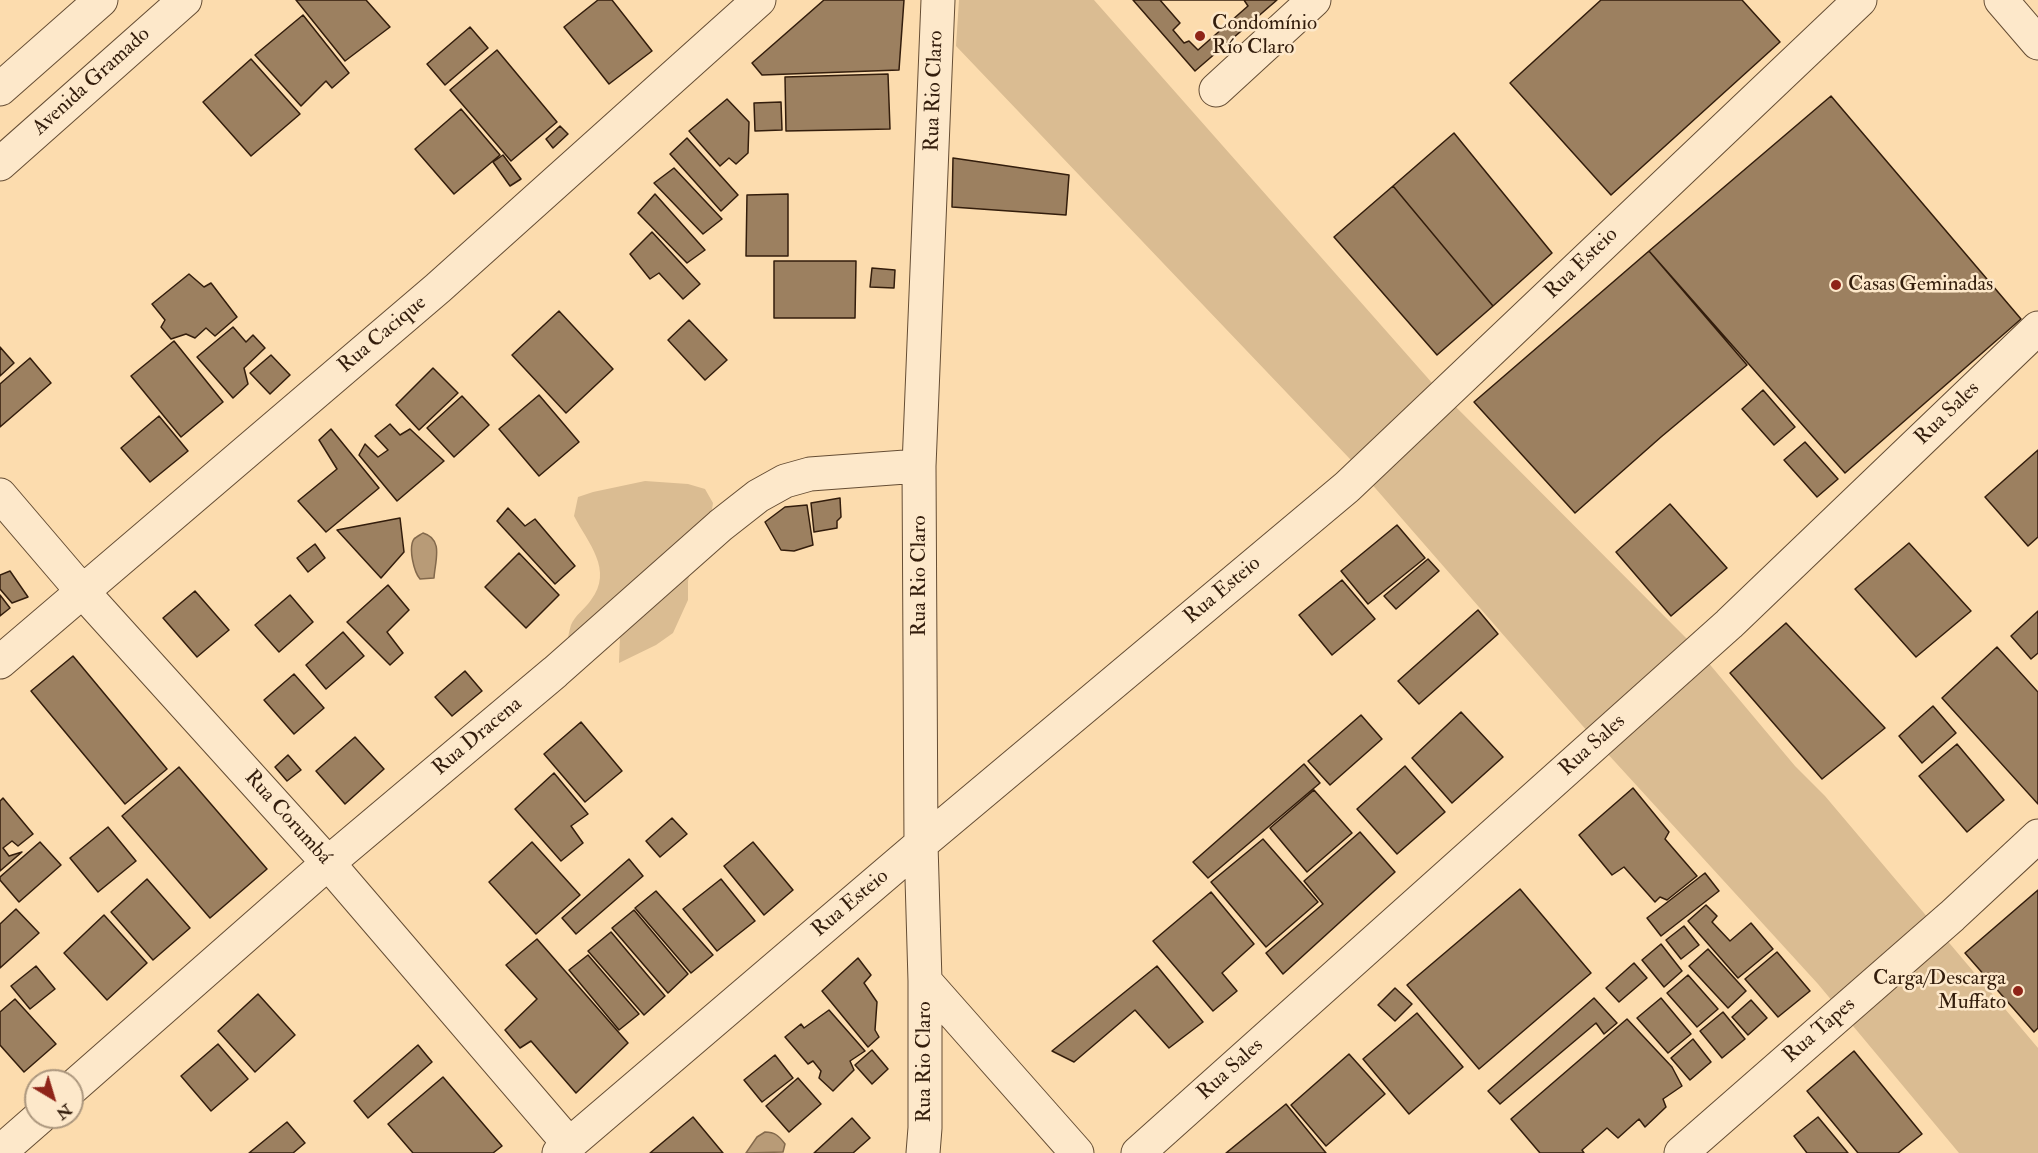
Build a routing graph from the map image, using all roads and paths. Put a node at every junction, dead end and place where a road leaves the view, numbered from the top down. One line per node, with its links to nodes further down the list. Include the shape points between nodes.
1 (101, 0): 9 (street)
2 (184, 0): 11 (street, Avenida Gramado)
3 (759, 0): 15 (street, Rua Cacique, via 438,288)
4 (938, 0): 13 (street, Rua Rio Claro)
5 (1314, 0): 10 (street)
6 (1860, 0): 18 (street, Rua Esteio, via 1347,487)
7 (2001, 0): 8 (street)
8 (2038, 43)
9 (0, 88)
10 (1216, 90)
11 (0, 164)
12 (2038, 328): 27 (street, Rua Sales, via 1729,624)
13 (919, 466): 18 (street, Rua Rio Claro); 19 (street, Rua Dracena, via 810,474 784,480 758,496)
14 (0, 495): 15 (street, Rua Corumbá)
15 (82, 591): 16 (street, Rua Cacique); 19 (street, Rua Corumbá)
16 (0, 662)
17 (2038, 836): 28 (street, Rua Tapes)
18 (921, 844): 20 (street, Rua Rio Claro); 23 (street, Rua Esteio)
19 (328, 863): 21 (street, Rua Dracena); 23 (street, Rua Corumbá)
20 (925, 981): 25 (street, Rua Rio Claro); 26 (street)
21 (84, 1077)
22 (26, 1129): 24 (street)
23 (564, 1149)
24 (0, 1152)
25 (923, 1153)
26 (1077, 1153)
27 (1138, 1153)
28 (1681, 1153)

